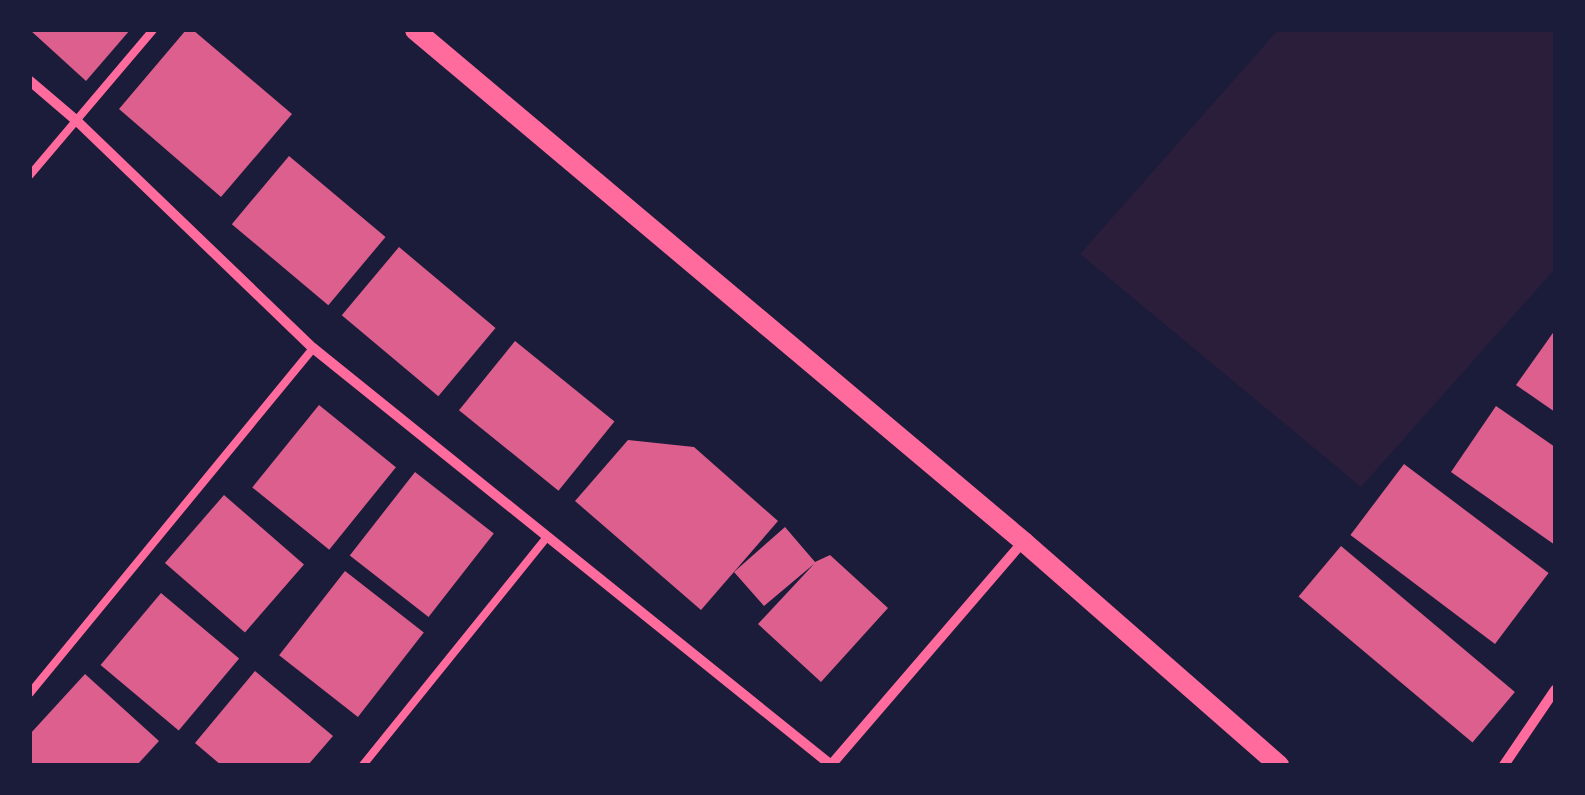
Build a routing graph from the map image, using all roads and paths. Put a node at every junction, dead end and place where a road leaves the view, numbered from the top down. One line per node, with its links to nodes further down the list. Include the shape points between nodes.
1 (152, 30): 4 (lane)
2 (415, 30): 8 (main road)
3 (30, 81): 4 (street)
4 (78, 122): 5 (lane); 6 (street)
5 (30, 175)
6 (313, 348): 7 (street); 10 (lane)
7 (546, 538): 11 (lane); 12 (street)
8 (1024, 542): 12 (street); 13 (main road)
9 (1555, 690): 14 (street)
10 (30, 692)
11 (364, 765)
12 (831, 765)
13 (1279, 765)
14 (1504, 765)

